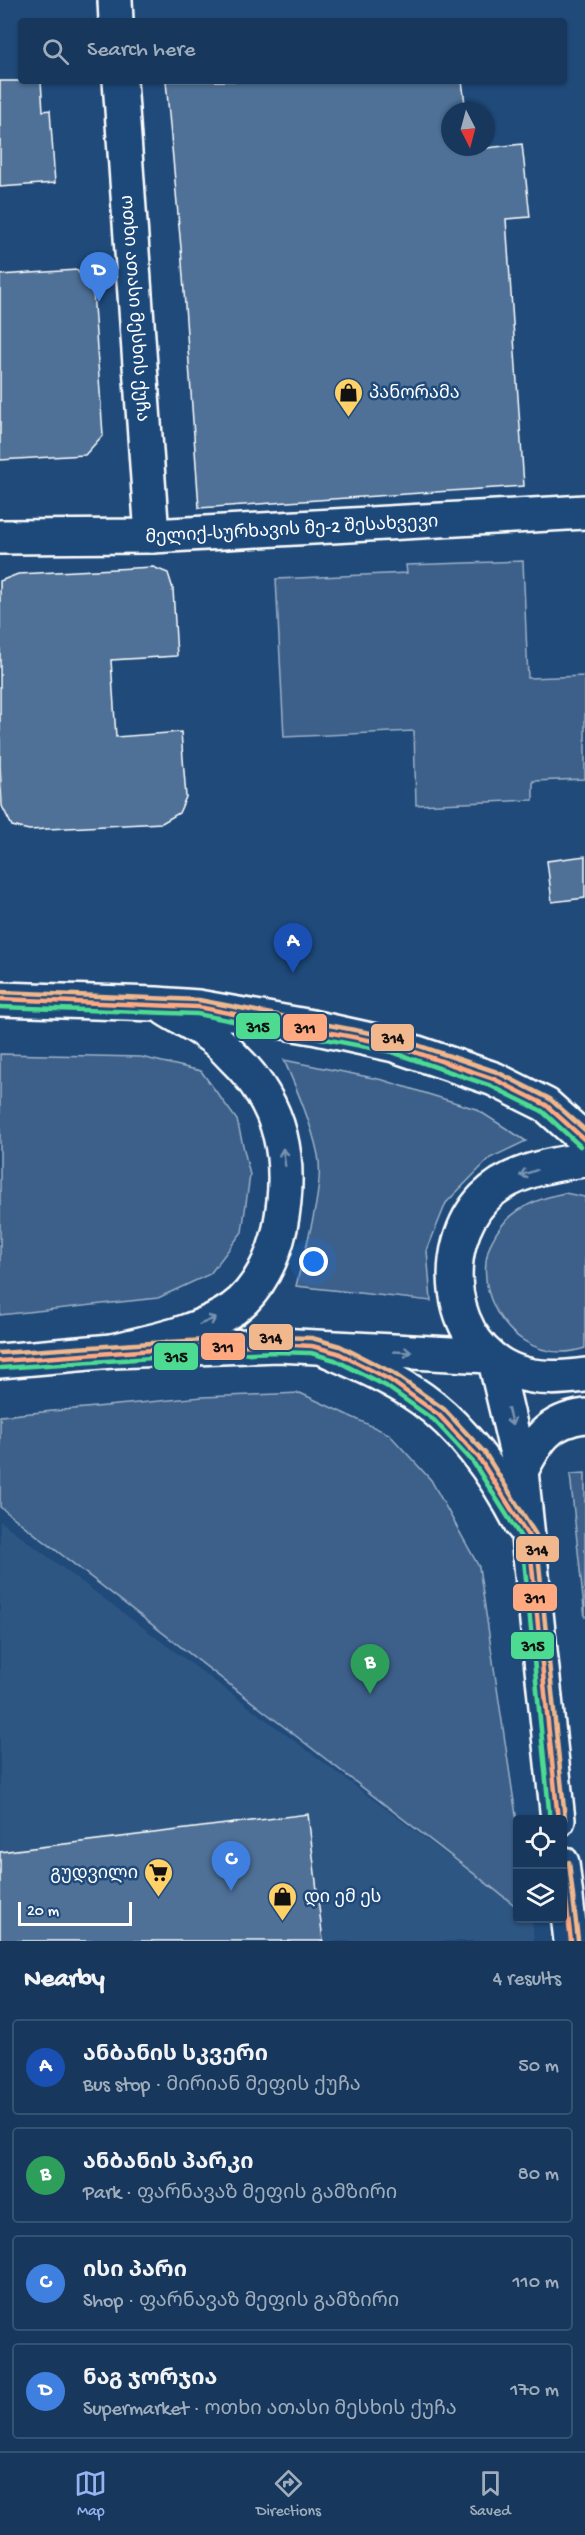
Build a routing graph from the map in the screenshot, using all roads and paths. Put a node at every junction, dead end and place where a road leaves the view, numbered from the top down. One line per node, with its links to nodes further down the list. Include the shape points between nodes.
1 (115, 0): 2 (main road)
2 (116, 18)
3 (120, 84): 5 (main road, ოთხი ათასი მესხის ქუჩა)
4 (585, 512): 5 (main road, მელიქ-სურხავის მე-2 შესახვევი)
5 (152, 536): 6 (main road, მელიქ-სურხავის მე-2 შესახვევი)
6 (0, 537)
7 (0, 999): 8 (main road)
8 (156, 1004): 9 (main road, via 198,1007 394,1045 494,1079 546,1105); 12 (main road, one-way to 8, via 168,1337 234,1308 265,1271 279,1235 285,1200 281,1136 270,1104 249,1072 211,1035)
9 (585, 1140)
10 (585, 1160): 13 (main road, one-way to 13, via 552,1164 512,1178 485,1197 465,1221 454,1265 458,1302 468,1329)
11 (323, 1348): 12 (main road, via 267,1345); 13 (main road, one-way to 13); 18 (main road, via 382,1375 449,1421 508,1497)
12 (112, 1351): 14 (main road)
13 (492, 1359): 15 (main road, via 516,1372 538,1377); 17 (main road, one-way to 17)
14 (0, 1361)
15 (585, 1375)
16 (585, 1416): 17 (main road, via 549,1429 536,1442)
17 (521, 1472): 18 (main road)
18 (529, 1537): 19 (main road)
19 (557, 1815)
20 (563, 1869): 21 (main road)
21 (571, 1941)

